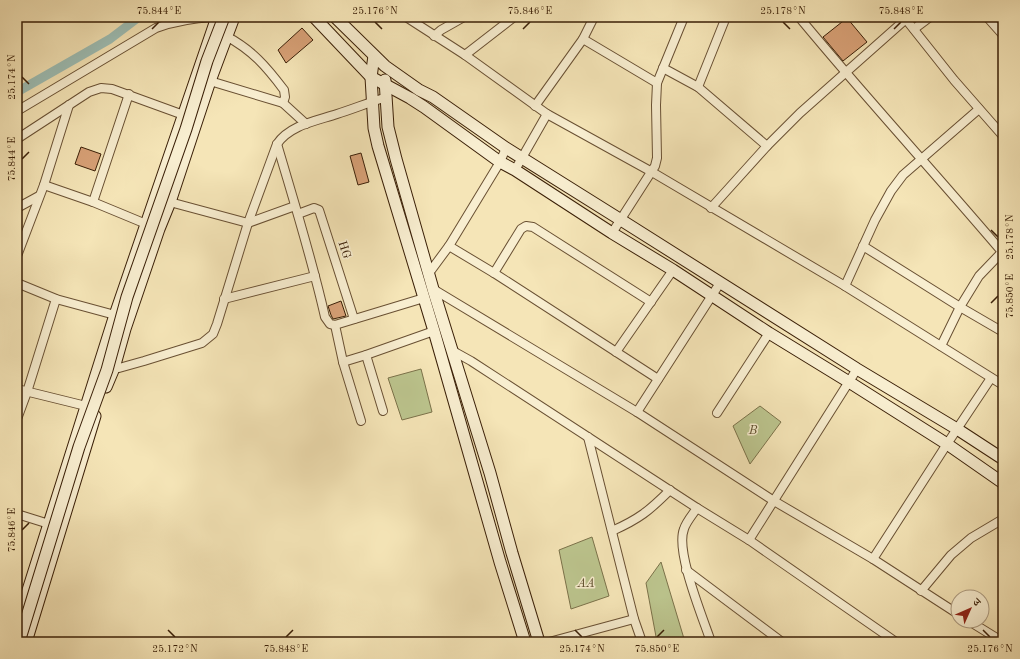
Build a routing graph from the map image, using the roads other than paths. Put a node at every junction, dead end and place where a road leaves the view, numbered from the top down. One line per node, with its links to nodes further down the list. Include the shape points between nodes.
1 (217, 17): 2 (street); 37 (street, via 188,19 156,28); 39 (street)
2 (230, 17): 17 (street); 131 (street, bridge, via 207,62 128,297 107,370 79,447)
3 (314, 17): 25 (street)
4 (406, 17): 18 (street)
5 (464, 17): 18 (street)
6 (514, 17): 20 (street)
7 (594, 17): 19 (street)
8 (684, 17): 23 (street)
9 (726, 17): 29 (street)
10 (799, 17): 24 (street)
11 (930, 17): 15 (street)
12 (987, 17): 16 (street)
13 (905, 18): 15 (street); 24 (street)
14 (340, 19): 21 (street)
15 (914, 29): 36 (street)
16 (1003, 35)
17 (226, 36): 26 (street); 33 (street, via 253,53 284,90)
18 (434, 36): 20 (street)
19 (583, 39): 27 (street); 35 (street)
20 (465, 55): 35 (street)
21 (374, 56): 22 (street); 25 (street)
22 (385, 66): 28 (street); 46 (street)
23 (663, 68): 27 (street); 29 (street)
24 (845, 73): 45 (street); 48 (street)
25 (371, 76): 28 (street); 32 (street)
26 (210, 81): 33 (street); 40 (street)
27 (658, 83): 51 (street, via 657,158)
28 (385, 85): 31 (street); 49 (street, via 424,107)
29 (698, 87): 45 (street)
30 (129, 94): 34 (street, via 101,88 89,92); 39 (street); 55 (street)
31 (387, 98): 32 (street); 71 (street, via 388,126)
32 (373, 102): 41 (street); 79 (street, via 378,146)
33 (283, 103): 41 (street)
34 (69, 105): 43 (street); 52 (street)
35 (535, 106): 38 (street)
36 (979, 109): 42 (street); 48 (street)
37 (17, 111)
38 (547, 114): 47 (street); 51 (street)
39 (183, 115): 40 (street); 54 (street)
40 (198, 120): 56 (street)
41 (306, 124): 44 (street, via 288,132)
42 (1003, 136)
43 (17, 139)
44 (277, 144): 57 (street); 62 (street)
45 (767, 146): 59 (street)
46 (506, 148): 47 (street); 49 (street)
47 (523, 158): 50 (street); 61 (street)
48 (922, 158): 67 (street, via 902,175 891,191); 68 (street)
49 (500, 162): 50 (street); 66 (street)
50 (515, 170): 65 (street)
51 (652, 172): 59 (street); 61 (street)
52 (44, 185): 53 (street); 55 (street)
53 (39, 196): 58 (street); 69 (street)
54 (156, 196): 56 (street); 63 (street)
55 (93, 202): 63 (street)
56 (170, 202): 62 (street); 64 (street)
57 (295, 206): 60 (street); 62 (street)
58 (17, 208)
59 (711, 208): 76 (street)
60 (298, 214): 73 (street); 85 (street, HG, via 314,208 319,210)
61 (621, 220): 65 (street); 74 (street)
62 (248, 223): 81 (street)
63 (146, 224): 64 (street); 84 (street)
64 (159, 229): 95 (street)
65 (612, 233): 70 (street)
66 (449, 246): 71 (street); 72 (street)
67 (863, 246): 76 (street); 83 (street)
68 (1003, 253): 83 (street, via 979,276)
69 (17, 256)
70 (673, 270): 78 (street); 82 (street)
71 (429, 273): 77 (street)
72 (494, 273): 82 (street, via 521,229 526,226 533,227); 92 (street)
73 (316, 276): 81 (street); 86 (street, via 325,317 330,324)
74 (720, 282): 78 (street); 96 (street)
75 (17, 283): 80 (street)
76 (845, 286): 90 (street)
77 (434, 289): 91 (street); 106 (street)
78 (712, 296): 89 (street); 98 (street)
79 (424, 298): 85 (street); 87 (street)
80 (56, 299): 84 (street); 102 (street)
81 (224, 299): 95 (street, via 213,334 202,343)
82 (651, 302): 92 (street)
83 (960, 307): 88 (street); 90 (street)
84 (115, 315): 103 (street)
85 (354, 319): 86 (street)
86 (335, 325): 94 (street)
87 (434, 331): 93 (street); 133 (street)
88 (1003, 332)
89 (769, 333): 99 (street); 107 (street)
90 (941, 346): 97 (street)
91 (452, 351): 111 (street); 134 (street)
92 (616, 352): 98 (street)
93 (366, 355): 94 (street); 105 (street)
94 (344, 362): 109 (street)
95 (114, 368): 104 (street)
96 (857, 369): 99 (street); 110 (street)
97 (991, 378): 100 (street); 110 (street)
98 (658, 379): 106 (street)
99 (849, 382): 112 (street); 116 (street)
100 (1003, 385)
101 (17, 389): 102 (street)
102 (27, 392): 103 (street); 108 (street)
103 (85, 406): 104 (street); 120 (street)
104 (97, 409): 132 (street)
105 (382, 411)
106 (637, 412): 116 (street)
107 (717, 413)
108 (17, 419)
109 (362, 421)
110 (957, 429): 112 (street); 113 (street)
111 (588, 437): 115 (street); 121 (street)
112 (947, 444): 114 (street); 123 (street)
113 (1003, 460)
114 (1003, 483)
115 (670, 490): 117 (street); 121 (street, via 643,515)
116 (774, 500): 122 (street); 123 (street)
117 (697, 508): 122 (street); 124 (street, via 684,528 682,540)
118 (17, 514): 120 (street)
119 (1003, 519): 125 (street, via 971,538 951,555)
120 (50, 524): 128 (street)
121 (612, 531): 127 (street)
122 (749, 540): 139 (street)
123 (873, 559): 125 (street)
124 (686, 570): 137 (street); 138 (street)
125 (920, 591): 126 (street)
126 (950, 609)
127 (634, 619): 135 (street); 136 (street)
128 (17, 625)
129 (980, 629): 130 (street)
130 (993, 640): 140 (street)
131 (19, 642)
132 (26, 642)
133 (525, 642)
134 (540, 642)
135 (549, 642)
136 (642, 642)
137 (711, 642)
138 (782, 642)
139 (896, 642)
140 (1003, 642)

